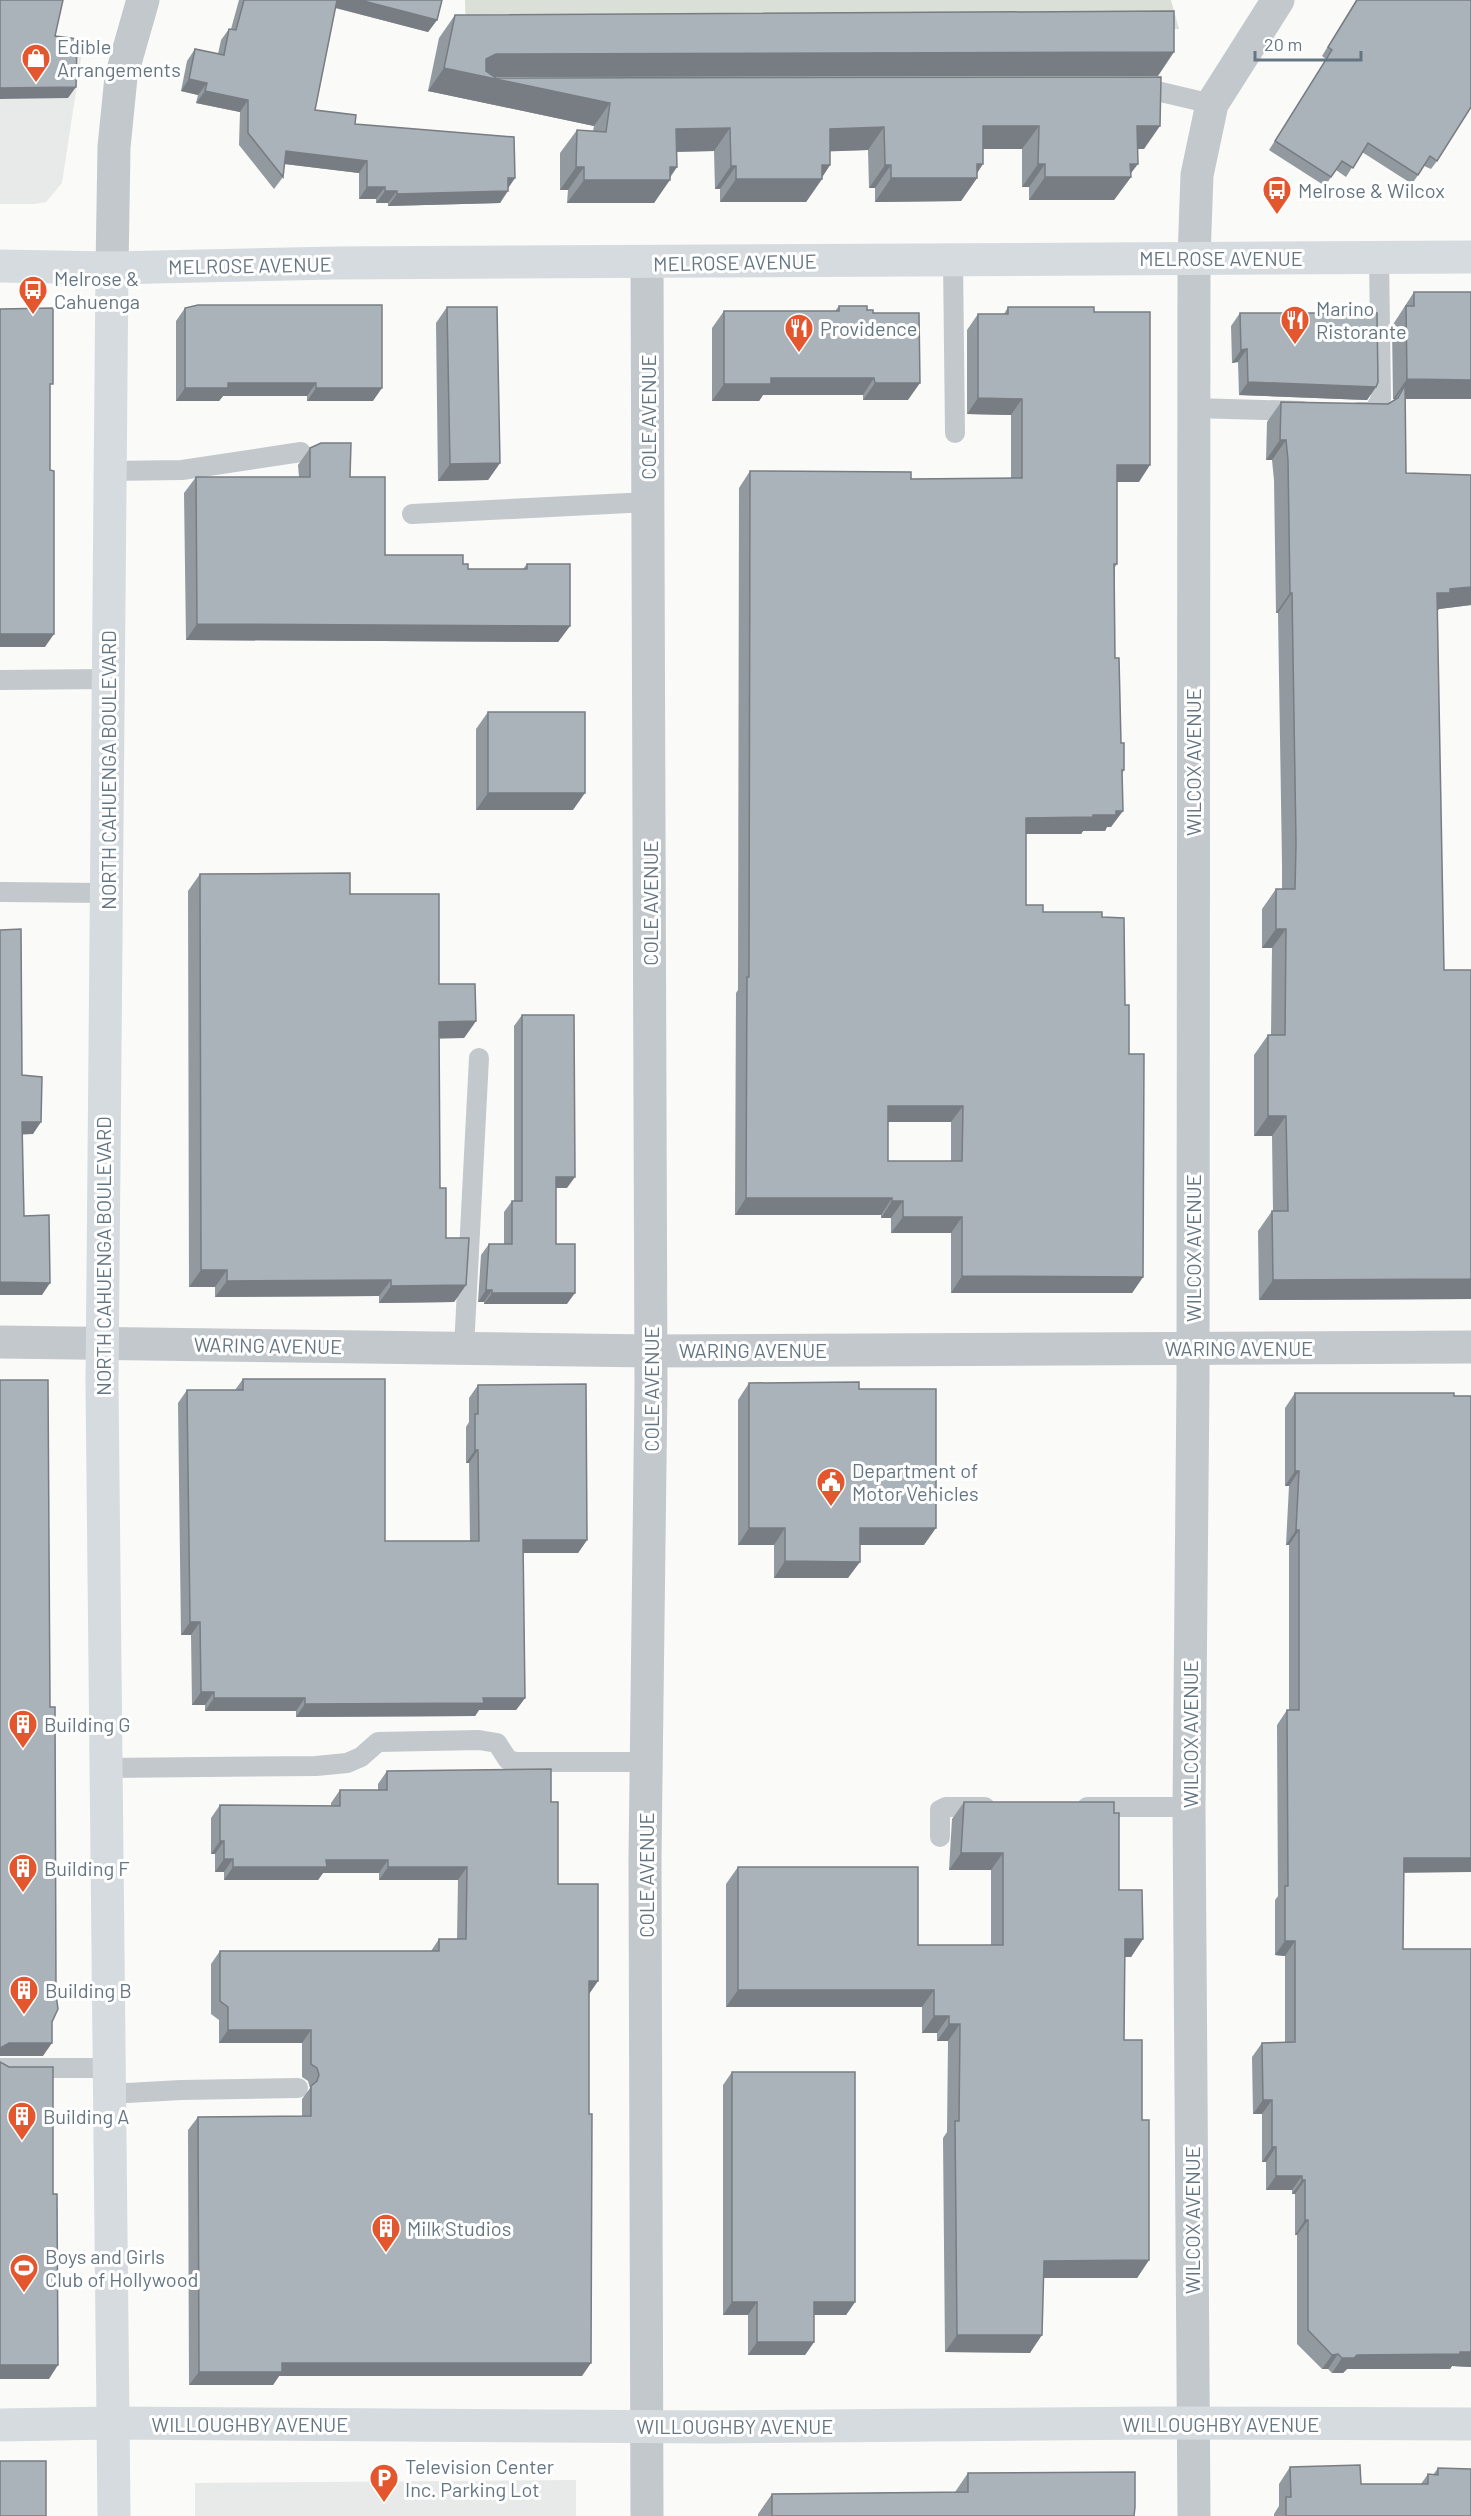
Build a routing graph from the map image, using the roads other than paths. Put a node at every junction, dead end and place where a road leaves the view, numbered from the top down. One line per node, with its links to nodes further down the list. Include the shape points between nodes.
1 (143, 0): 11 (street, NORTH CAHUENGA BOULEVARD, via 121,77 114,147)
2 (1278, 0): 4 (street, WILCOX AVENUE)
3 (1120, 88): 4 (lane, via 1144,88)
4 (1212, 104): 7 (street, WILCOX AVENUE, via 1197,175)
5 (1471, 256): 6 (main road, MELROSE AVENUE)
6 (1379, 257): 7 (main road, MELROSE AVENUE); 14 (lane, via 1381,398 1374,412)
7 (1194, 258): 8 (main road, MELROSE AVENUE); 12 (street, WILCOX AVENUE)
8 (953, 260): 9 (main road, MELROSE AVENUE); 15 (lane)
9 (647, 263): 11 (main road, MELROSE AVENUE); 18 (street, COLE AVENUE)
10 (0, 266): 11 (main road, MELROSE AVENUE)
11 (112, 268): 17 (main road, NORTH CAHUENGA BOULEVARD)
12 (1194, 408): 13 (lane); 29 (street, WILCOX AVENUE)
13 (1322, 411)
14 (1342, 411)
15 (955, 434)
16 (301, 452): 17 (lane, via 183,470)
17 (109, 471): 20 (main road, NORTH CAHUENGA BOULEVARD)
18 (648, 502): 19 (lane); 30 (street, COLE AVENUE)
19 (411, 514)
20 (108, 679): 21 (lane); 23 (main road, NORTH CAHUENGA BOULEVARD)
21 (0, 680)
22 (0, 892): 23 (lane)
23 (107, 893): 26 (main road, NORTH CAHUENGA BOULEVARD)
24 (479, 1058): 28 (lane)
25 (0, 1342): 26 (street, WARING AVENUE)
26 (102, 1342): 28 (street, WARING AVENUE); 32 (main road, NORTH CAHUENGA BOULEVARD)
27 (1471, 1347): 29 (street, WARING AVENUE)
28 (464, 1348): 30 (street, WARING AVENUE)
29 (1193, 1348): 30 (street, WARING AVENUE); 35 (street, WILCOX AVENUE)
30 (651, 1351): 31 (street, COLE AVENUE)
31 (646, 1762): 32 (lane, via 516,1762 508,1760 497,1743 479,1740 378,1742 361,1757 336,1764); 44 (street, COLE AVENUE)
32 (106, 1768): 38 (main road, NORTH CAHUENGA BOULEVARD)
33 (1004, 1807): 36 (lane, via 946,1807 940,1810)
34 (1073, 1807): 35 (lane)
35 (1189, 1807): 41 (street, WILCOX AVENUE)
36 (940, 1837)
37 (0, 2068): 38 (lane)
38 (109, 2081): 39 (lane, via 180,2090); 40 (main road, NORTH CAHUENGA BOULEVARD)
39 (298, 2088)
40 (112, 2423): 43 (main road, WILLOUGHBY AVENUE); 44 (main road, WILLOUGHBY AVENUE); 45 (main road, NORTH CAHUENGA BOULEVARD)
41 (1194, 2423): 42 (main road, WILLOUGHBY AVENUE); 44 (main road, WILLOUGHBY AVENUE); 47 (street, WILCOX AVENUE)
42 (1471, 2424)
43 (0, 2425)
44 (648, 2426): 46 (street, COLE AVENUE)
45 (114, 2516)
46 (647, 2516)
47 (1194, 2516)

